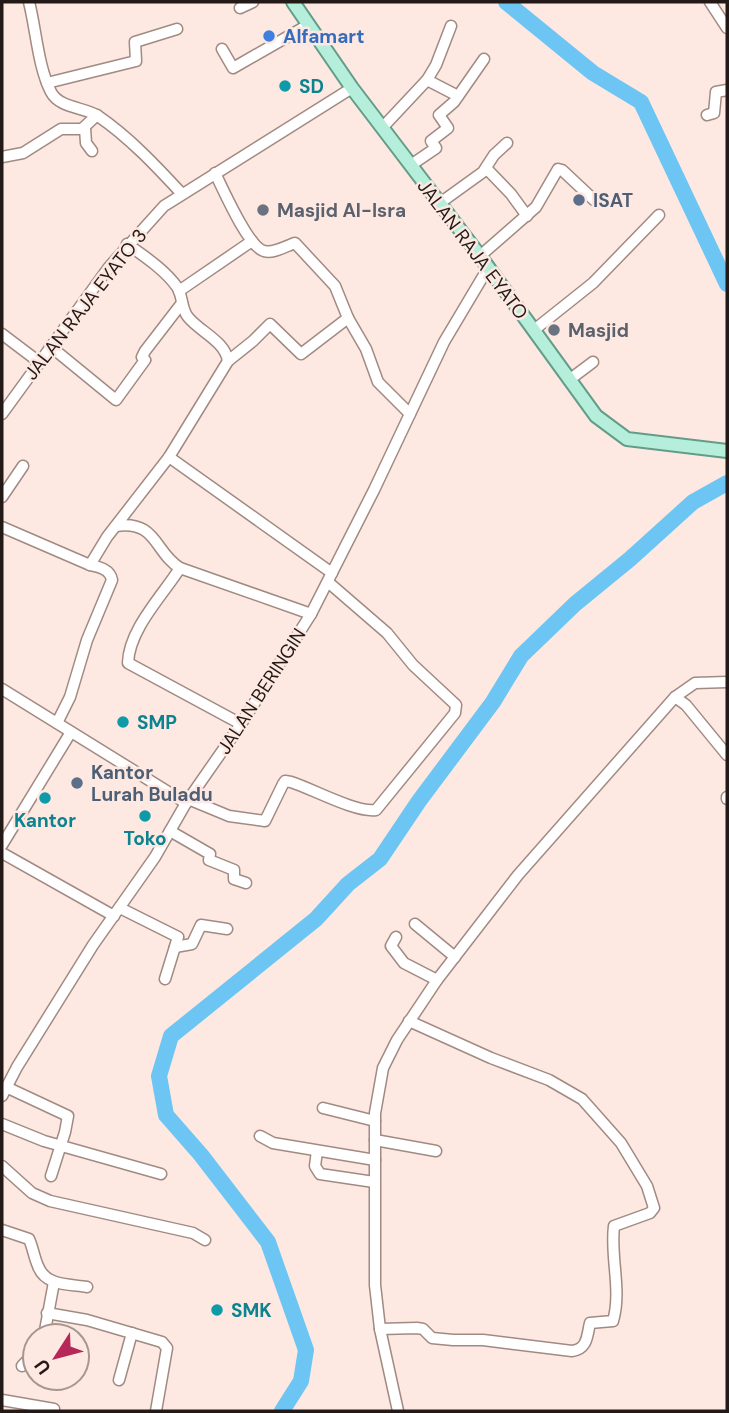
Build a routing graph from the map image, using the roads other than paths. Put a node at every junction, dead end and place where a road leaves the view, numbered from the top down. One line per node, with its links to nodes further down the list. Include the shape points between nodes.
1 (29, 2): 13 (street)
2 (253, 2): 5 (street)
3 (293, 2): 7 (main road, JALAN RAJA EYATO)
4 (710, 2): 6 (street)
5 (240, 8)
6 (726, 21)
7 (308, 25): 10 (street, via 233,68); 14 (main road, JALAN RAJA EYATO)
8 (451, 26): 12 (street)
9 (177, 29): 13 (street, via 135,42 136,61)
10 (222, 49)
11 (484, 59): 16 (street)
12 (427, 80): 16 (street); 20 (street)
13 (47, 83): 17 (street, via 56,99)
14 (352, 88): 20 (main road, JALAN RAJA EYATO); 26 (street, JALAN RAJA EYATO 3)
15 (727, 90): 18 (street, via 716,92 714,113)
16 (458, 96): 24 (street, via 439,116 448,128 431,141 436,148)
17 (97, 115): 19 (street); 27 (street)
18 (707, 115)
19 (85, 128): 22 (street); 23 (street, via 61,130 23,153)
20 (382, 128): 24 (main road, JALAN RAJA EYATO)
21 (507, 143): 25 (street)
22 (92, 151)
23 (2, 158)
24 (411, 165): 29 (main road, JALAN RAJA EYATO)
25 (486, 168): 29 (street); 31 (street)
26 (215, 173): 27 (street, JALAN RAJA EYATO 3); 32 (street)
27 (182, 194): 33 (street, JALAN RAJA EYATO 3)
28 (594, 200): 31 (street, via 560,169)
29 (440, 203): 34 (main road, JALAN RAJA EYATO)
30 (659, 215): 39 (street, via 593,283)
31 (527, 216): 34 (street)
32 (251, 241): 36 (street); 38 (street, via 268,253 298,244 335,285)
33 (127, 244): 36 (street); 41 (street, JALAN RAJA EYATO 3)
34 (480, 256): 35 (main road, JALAN RAJA EYATO)
35 (488, 268): 39 (main road, JALAN RAJA EYATO); 47 (street, JALAN BERINGIN, via 444,342)
36 (179, 291): 37 (street)
37 (182, 303): 41 (street, via 145,351 145,360 116,400); 42 (street, via 188,318 223,348)
38 (348, 318): 42 (street, via 301,354 270,324); 47 (street, via 378,382)
39 (534, 330): 45 (main road, JALAN RAJA EYATO)
40 (4, 340): 43 (street)
41 (50, 346): 43 (street, JALAN RAJA EYATO 3)
42 (228, 361): 49 (street)
43 (39, 362): 46 (street, JALAN RAJA EYATO 3)
44 (593, 362): 45 (street)
45 (569, 380): 48 (main road, JALAN RAJA EYATO, via 596,416 627,439)
46 (2, 414)
47 (410, 414): 56 (street, JALAN BERINGIN)
48 (727, 451)
49 (169, 457): 52 (street); 56 (street)
50 (23, 466): 51 (street)
51 (2, 497)
52 (116, 526): 54 (street); 55 (street, via 142,529)
53 (2, 527): 54 (street)
54 (90, 565): 61 (street, via 101,567 112,580)
55 (180, 568): 57 (street); 62 (street, via 151,606 128,663)
56 (330, 578): 57 (street, JALAN BERINGIN); 65 (street, via 456,705 455,713 376,810 285,781 265,821 229,816)
57 (312, 614): 62 (street, JALAN BERINGIN)
58 (727, 682): 60 (street, via 690,685)
59 (2, 690): 61 (street)
60 (675, 697): 64 (street); 75 (street, via 518,875)
61 (57, 723): 63 (street)
62 (241, 724): 65 (street, JALAN BERINGIN)
63 (71, 732): 65 (street); 67 (street)
64 (727, 755)
65 (187, 801): 66 (street, JALAN BERINGIN)
66 (170, 831): 69 (street, via 210,854 209,860 234,870 234,879); 70 (street, JALAN BERINGIN)
67 (2, 845)
68 (2, 853): 70 (street)
69 (246, 883)
70 (117, 912): 74 (street, via 178,937); 79 (street, JALAN BERINGIN)
71 (415, 924): 75 (street)
72 (227, 929): 74 (street, via 201,925 192,944)
73 (396, 937): 77 (street, via 391,946 399,959)
74 (175, 947): 76 (street)
75 (455, 957): 77 (street)
76 (165, 979)
77 (437, 980): 78 (street)
78 (409, 1021): 81 (street, via 383,1068); 99 (street, via 549,1080 582,1099 621,1143 647,1186 654,1209 614,1226 615,1317 590,1323 579,1350 432,1338 423,1329)
79 (4, 1091): 85 (street, via 68,1116)
80 (323, 1108): 81 (street)
81 (375, 1121): 84 (street)
82 (2, 1124): 85 (street)
83 (260, 1136): 86 (street)
84 (375, 1140): 87 (street); 88 (street)
85 (60, 1146): 90 (street); 91 (street)
86 (317, 1151): 88 (street); 92 (street, via 315,1166 320,1174)
87 (436, 1151)
88 (375, 1160): 92 (street)
89 (2, 1166): 94 (street, via 37,1196 193,1233)
90 (160, 1174)
91 (51, 1177)
92 (374, 1182): 99 (street)
93 (2, 1230): 95 (street, via 30,1239 38,1269)
94 (205, 1240)
95 (54, 1282): 96 (street); 97 (street)
96 (87, 1287)
97 (47, 1313): 98 (street); 100 (street)
98 (46, 1322)
99 (380, 1328): 105 (street)
100 (132, 1332): 101 (street); 104 (street, via 166,1347)
101 (119, 1380)
102 (2, 1400): 103 (street)
103 (54, 1409)
104 (156, 1411)
105 (398, 1411)

